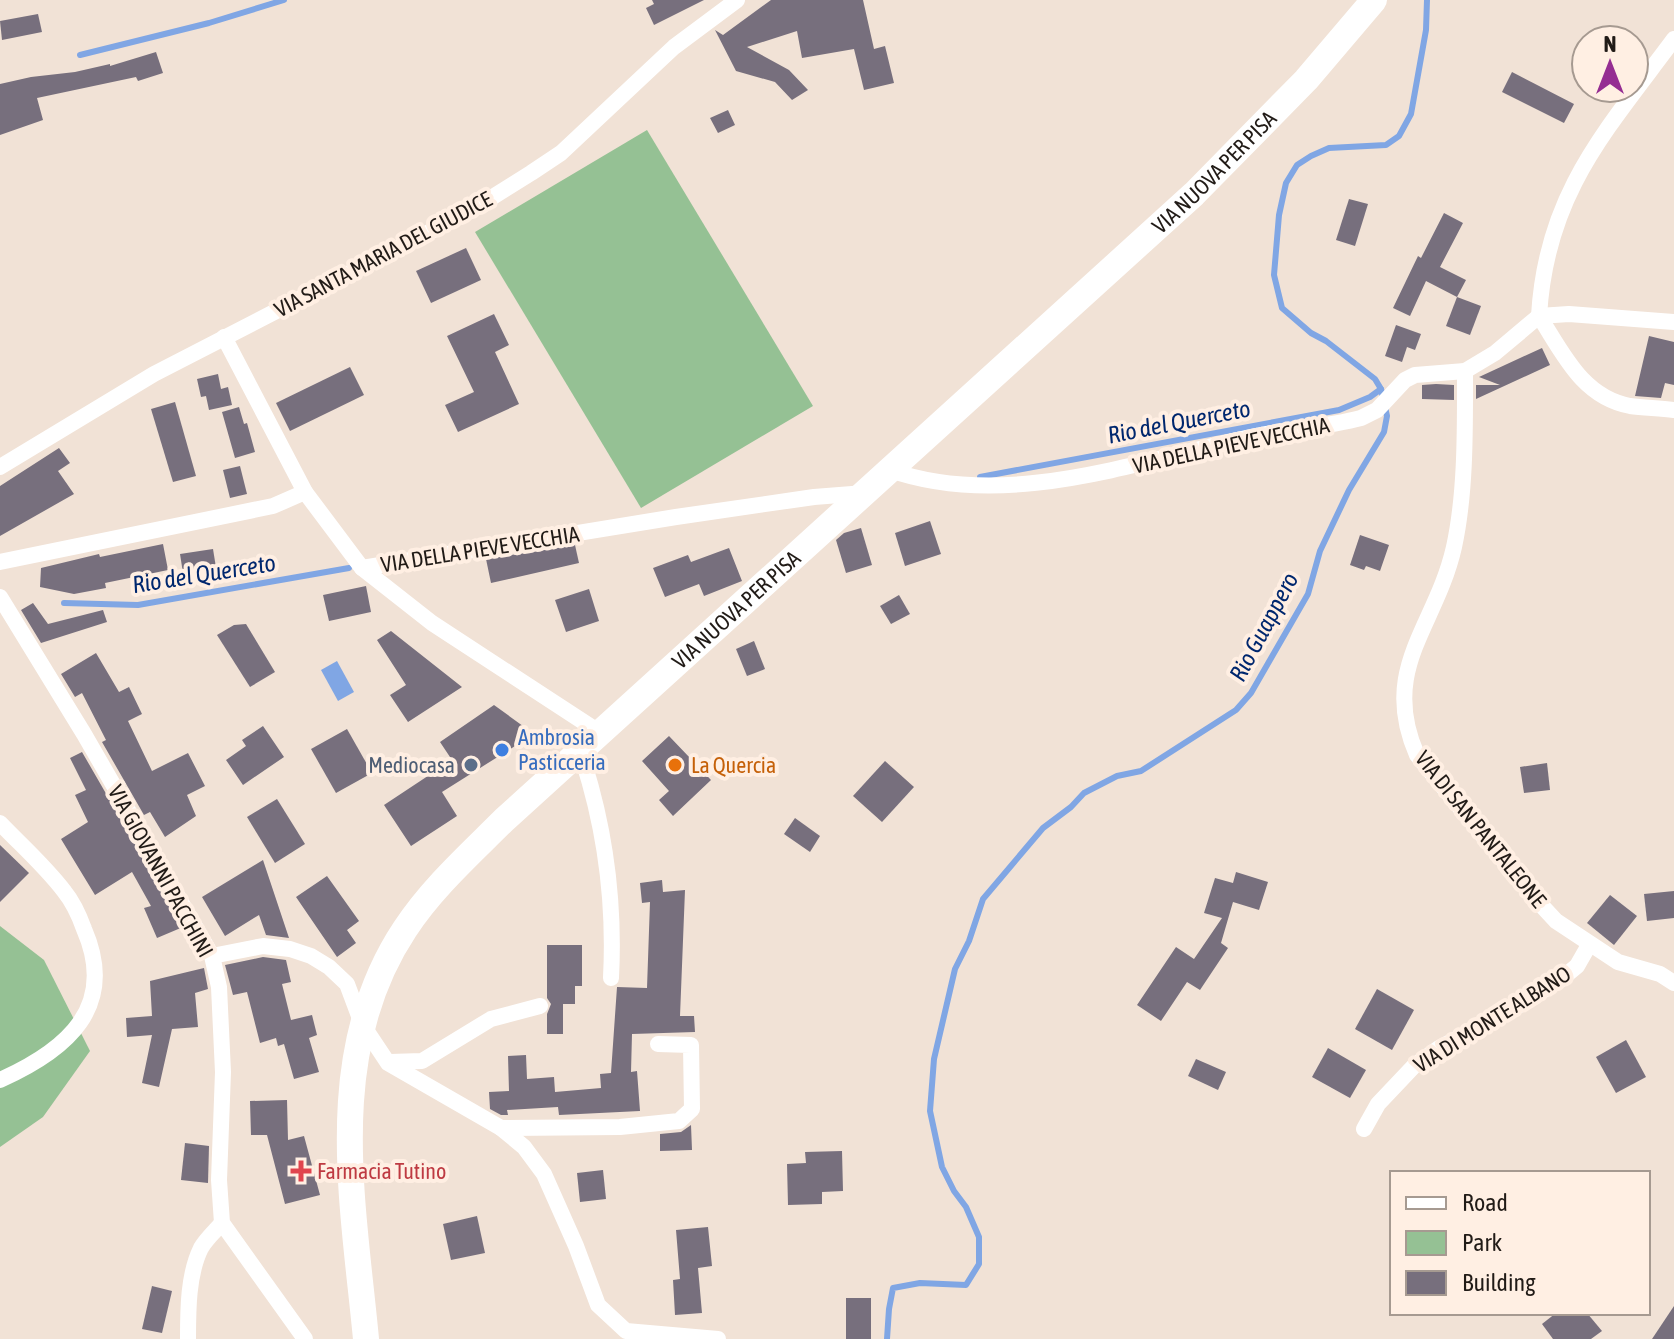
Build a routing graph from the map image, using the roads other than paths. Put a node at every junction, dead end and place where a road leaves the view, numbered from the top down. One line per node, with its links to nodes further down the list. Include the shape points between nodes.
1 (737, 0): 6 (street, VIA SANTA MARIA DEL GIUDICE, via 674,47 561,153 531,173 472,210)
2 (1374, 0): 10 (main road, VIA NUOVA PER PISA, via 1306,80 1194,194)
3 (1674, 39): 4 (street, via 1592,149 1569,189 1550,239)
4 (1539, 316): 5 (street); 7 (street, VIA DELLA PIEVE VECCHIA); 8 (street, via 1579,378 1598,395 1628,405)
5 (1674, 322)
6 (224, 337): 9 (street, VIA SANTA MARIA DEL GIUDICE); 11 (street, VIA DELLA PIEVE VECCHIA)
7 (1465, 371): 10 (street, VIA DELLA PIEVE VECCHIA, via 1415,375 1377,410 1345,422 1251,437 1057,483 954,485); 19 (street, VIA DI SAN PANTALEONE, via 1458,527 1404,684 1407,733 1417,755 1529,892)
8 (1674, 410)
9 (0, 467)
10 (890, 470): 12 (main road, VIA NUOVA PER PISA)
11 (305, 492): 13 (street, via 273,506); 14 (street, VIA DELLA PIEVE VECCHIA)
12 (866, 493): 14 (street, VIA DELLA PIEVE VECCHIA, via 676,517); 16 (main road, VIA NUOVA PER PISA)
13 (0, 562)
14 (362, 568): 16 (street, via 423,617)
15 (0, 597): 20 (street, VIA GIOVANNI PACCHINI)
16 (602, 734): 17 (main road, VIA NUOVA PER PISA)
17 (580, 751): 21 (street, via 596,799 606,857); 24 (main road, VIA NUOVA PER PISA, via 430,896 390,954)
18 (0, 823): 27 (street, via 71,901 89,940 97,978 87,1011 65,1038)
19 (1589, 945): 22 (street, VIA DI SAN PANTALEONE); 29 (street, VIA DI MONTE ALBANO, via 1577,966 1560,980 1414,1066 1378,1104)
20 (212, 956): 24 (street, via 263,946 311,956 347,984); 30 (street, VIA GIOVANNI PACCHINI, via 219,987 223,1072)
21 (611, 978)
22 (1674, 983)
23 (540, 1006): 26 (street, via 491,1019 422,1061)
24 (362, 1024): 26 (street); 33 (main road, VIA NUOVA PER PISA, via 348,1129)
25 (658, 1044): 28 (street, via 691,1045 692,1109 679,1121)
26 (388, 1063): 28 (street)
27 (0, 1080)
28 (501, 1128): 34 (street, via 544,1174 598,1305 616,1323 626,1331)
29 (1364, 1129)
30 (222, 1223): 31 (street, via 198,1257); 32 (street)
31 (188, 1339)
32 (305, 1339)
33 (366, 1339)
34 (718, 1339)

